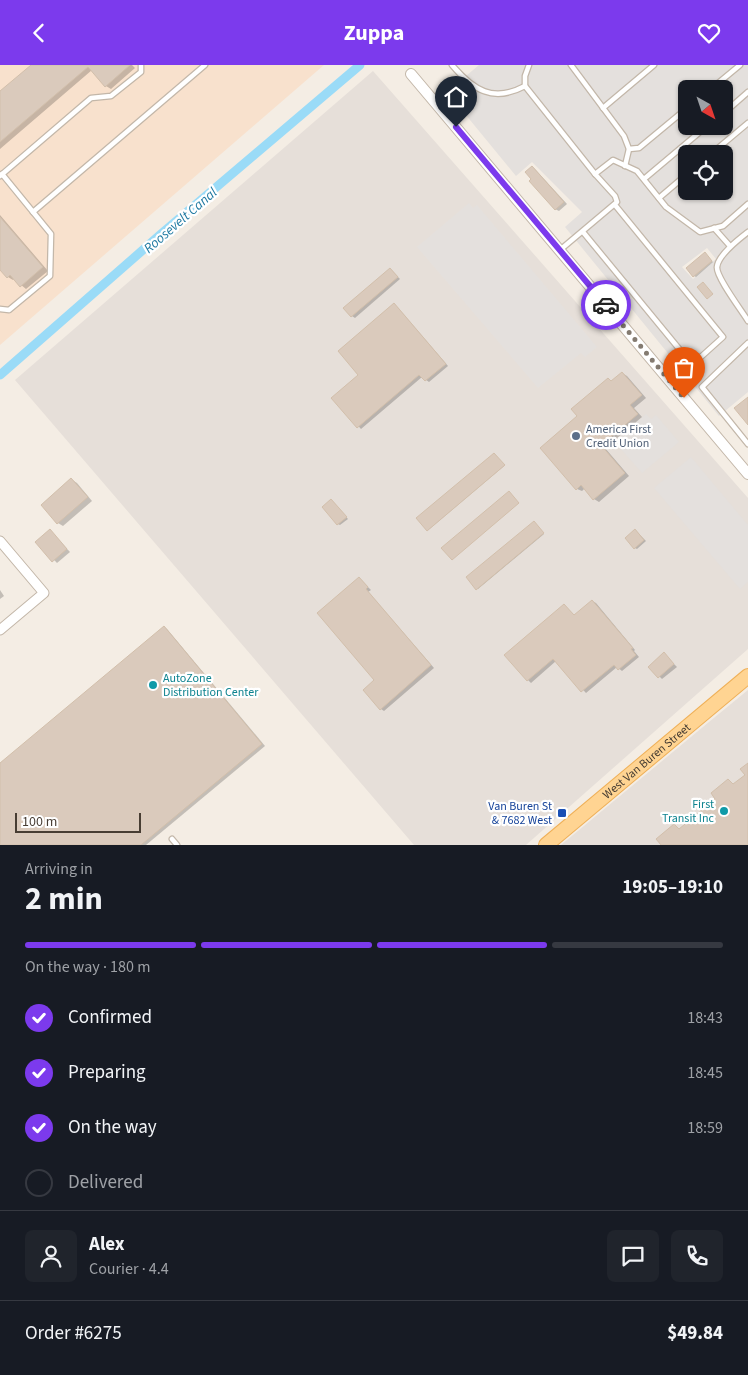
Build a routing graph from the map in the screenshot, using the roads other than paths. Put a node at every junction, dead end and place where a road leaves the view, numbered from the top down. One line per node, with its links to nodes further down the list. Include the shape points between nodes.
1 (142, 65): 21 (lane, via 141,72 111,96 91,99)
2 (205, 65): 27 (lane)
3 (452, 65): 10 (lane, via 476,89 496,95)
4 (529, 65): 10 (lane)
5 (571, 65): 13 (lane)
6 (654, 65): 13 (lane)
7 (740, 65): 9 (lane)
8 (410, 69): 32 (street)
9 (722, 80)
10 (525, 86): 20 (lane)
11 (748, 92): 12 (lane)
12 (733, 105)
13 (604, 108): 18 (lane)
14 (678, 116): 18 (lane, via 638,148)
15 (748, 123): 17 (lane)
16 (696, 135): 22 (lane)
17 (722, 145)
18 (630, 149): 19 (lane)
19 (626, 166): 20 (lane, via 613,160); 22 (lane)
20 (595, 174): 26 (lane, via 615,196)
21 (1, 175): 27 (lane)
22 (644, 179): 24 (lane)
23 (678, 182): 24 (lane)
24 (659, 198): 28 (lane, via 700,232)
25 (748, 204): 28 (lane, via 723,225)
26 (615, 205): 29 (lane); 36 (lane, via 724,337)
27 (33, 212): 33 (lane, via 50,233 50,276 9,310)
28 (714, 228): 31 (lane)
29 (583, 232): 32 (lane); 36 (lane, via 685,356)
30 (748, 232): 31 (lane)
31 (730, 246): 34 (lane, via 717,268)
32 (559, 251): 37 (street)
33 (0, 309)
34 (748, 321)
35 (748, 343): 38 (lane, via 702,387)
36 (695, 363): 37 (lane)
37 (672, 383): 39 (street)
38 (748, 444)
39 (748, 474)
40 (0, 541): 41 (street, via 44,593)
41 (0, 630)
42 (748, 675): 45 (main road, West Van Buren Street)
43 (172, 839): 44 (lane)
44 (178, 845)
45 (546, 845)

